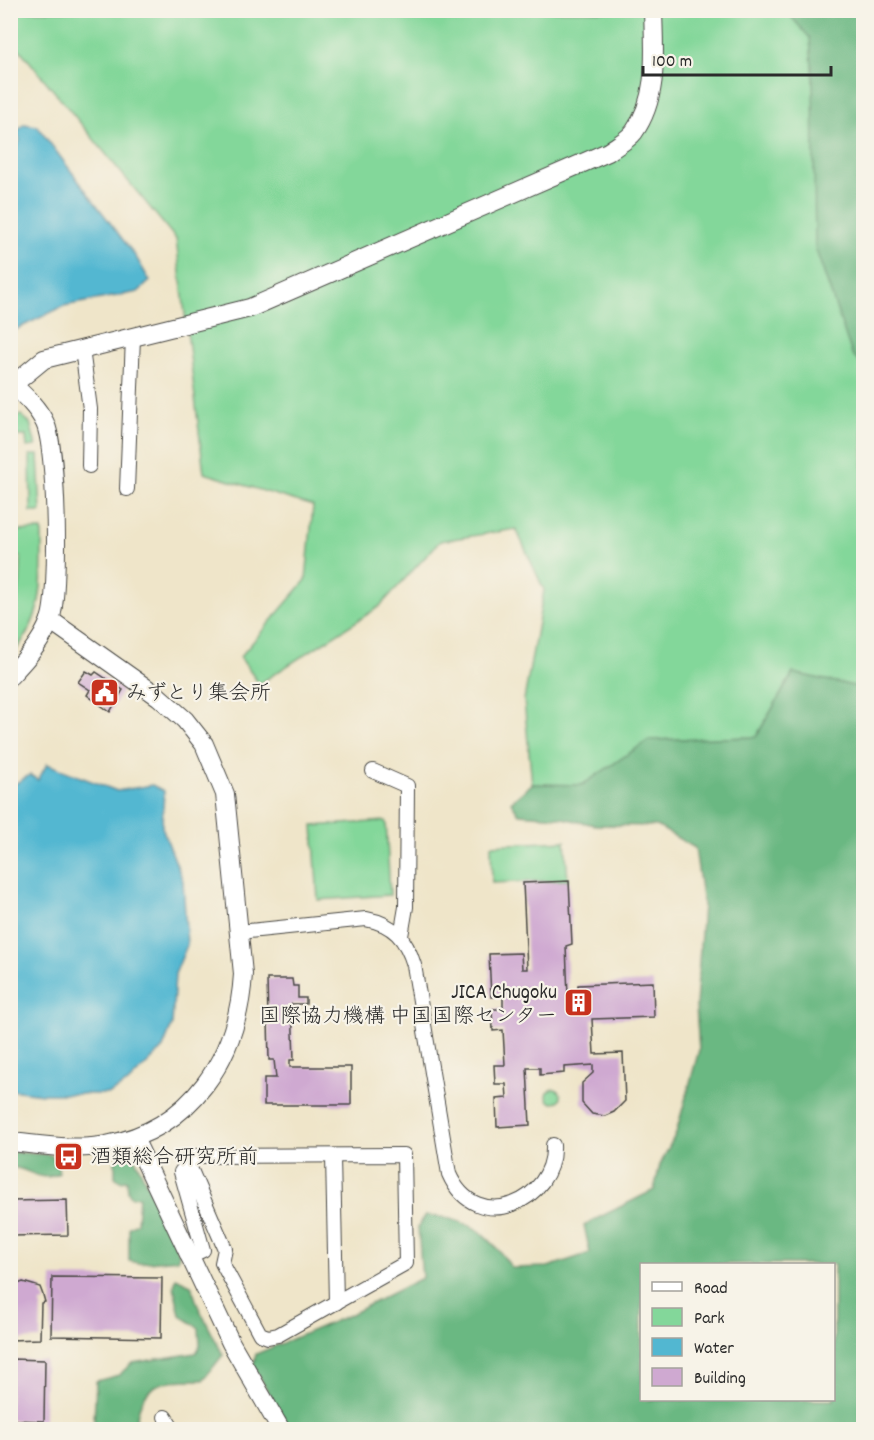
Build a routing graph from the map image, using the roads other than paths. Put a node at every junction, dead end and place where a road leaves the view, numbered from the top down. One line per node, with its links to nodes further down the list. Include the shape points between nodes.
1 (653, 10): 2 (street, via 650,101 633,134 608,152 250,308)
2 (134, 337): 3 (street); 6 (street)
3 (82, 349): 4 (street, via 44,359); 5 (street, via 90,409)
4 (12, 386): 7 (street, via 33,404 46,424 52,450 56,589)
5 (89, 466)
6 (127, 489)
7 (50, 620): 8 (street, via 37,646); 10 (street, via 159,697 204,744 225,794)
8 (10, 676)
9 (373, 771): 11 (street, via 407,786 406,907)
10 (239, 932): 11 (street, via 366,919 386,924); 12 (street, via 242,998 228,1049 208,1083 180,1111)
11 (401, 936): 14 (street, via 414,965 449,1174 456,1190 484,1208 506,1207 546,1180)
12 (134, 1138): 13 (street, via 104,1145 66,1147); 17 (street)
13 (10, 1142)
14 (554, 1145)
15 (333, 1155): 16 (street, via 194,1156); 18 (street); 18 (street, via 404,1155 406,1263)
16 (187, 1161): 17 (street, via 181,1172 203,1250); 18 (street, via 225,1249 222,1263 260,1335 278,1335)
17 (188, 1257): 21 (street)
18 (336, 1303)
19 (165, 1417): 20 (street)
20 (173, 1430)
21 (281, 1430)

